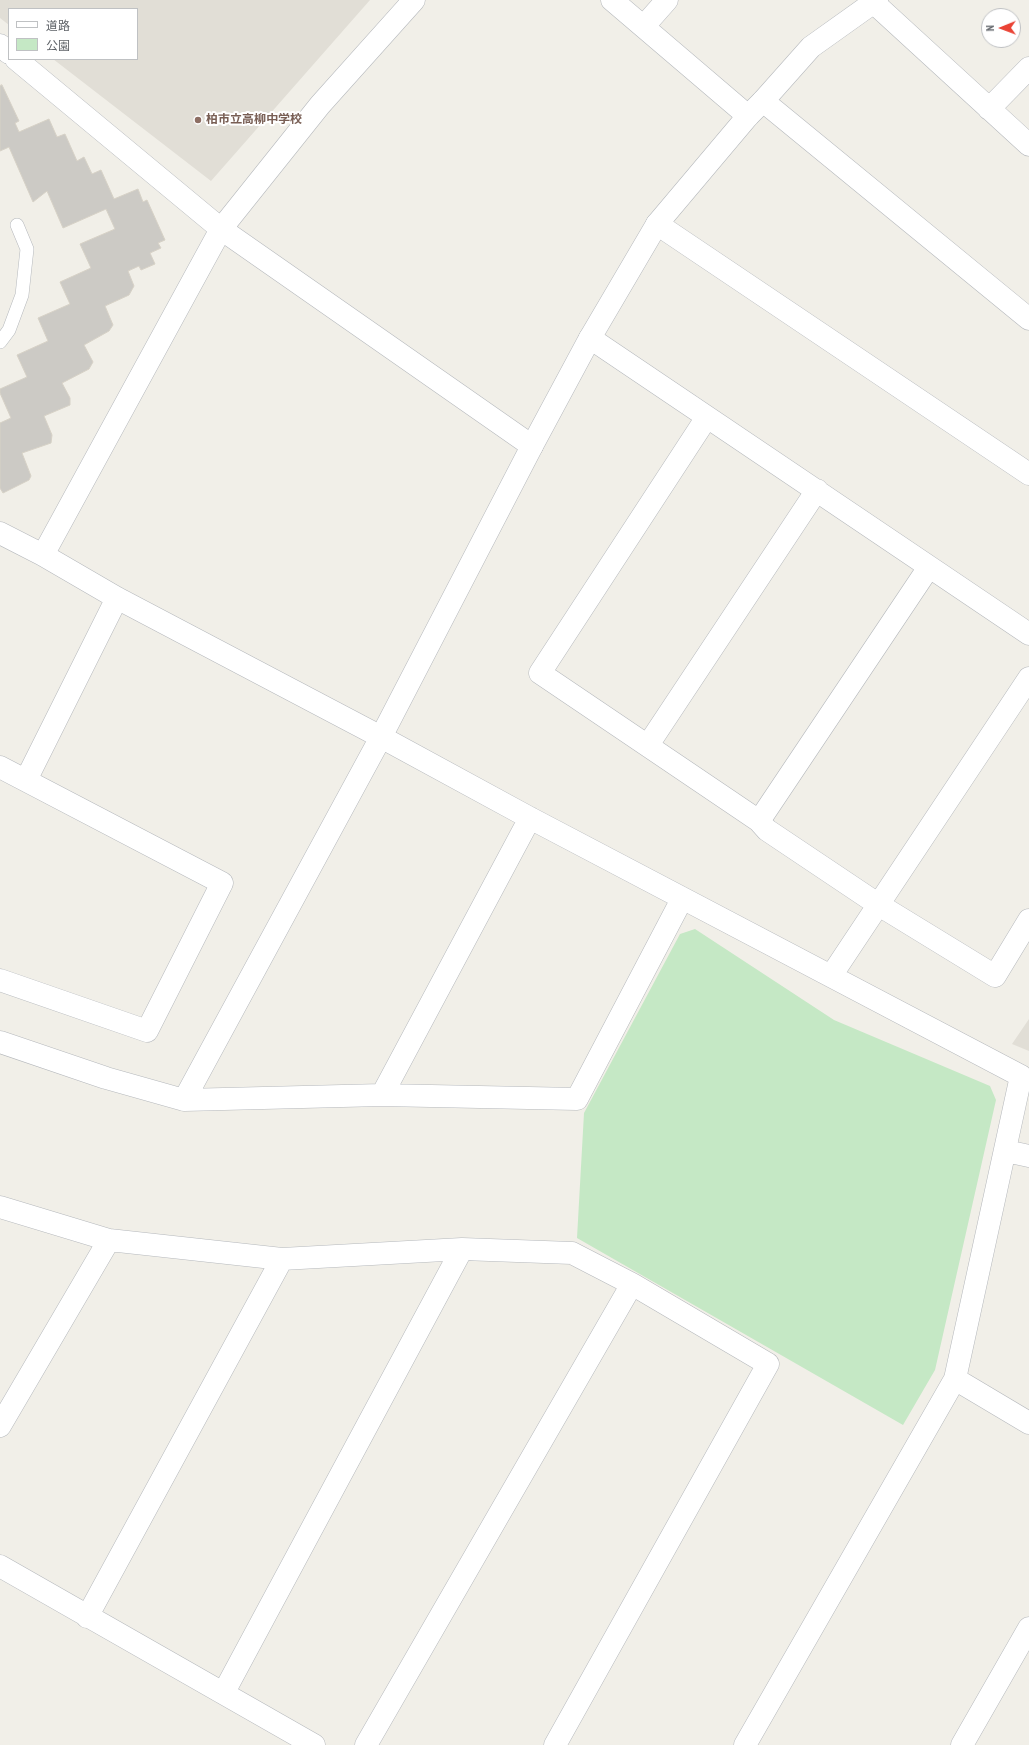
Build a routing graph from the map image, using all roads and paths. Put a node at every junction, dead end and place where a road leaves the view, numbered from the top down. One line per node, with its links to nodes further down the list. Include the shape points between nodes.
1 (414, 0): 16 (street, via 320,105)
2 (612, 0): 5 (street)
3 (667, 0): 5 (street)
4 (875, 2): 10 (street, via 811,46); 11 (street)
5 (644, 26): 12 (street)
6 (0, 45): 7 (street)
7 (8, 52)
8 (17, 60): 16 (street)
9 (1029, 68): 11 (street)
10 (763, 101): 12 (street); 17 (street)
11 (989, 109): 13 (street)
12 (748, 116): 14 (street)
13 (1029, 145)
14 (657, 224): 18 (street); 22 (street)
15 (17, 225): 19 (lane, via 27,249 22,295 9,330)
16 (221, 229): 21 (street); 25 (street)
17 (1029, 319)
18 (590, 338): 20 (street); 21 (street)
19 (0, 342)
20 (707, 417): 23 (street); 31 (street, via 540,673)
21 (532, 446): 30 (street)
22 (1029, 474)
23 (817, 490): 26 (street); 31 (street)
24 (0, 533): 25 (street)
25 (43, 555): 27 (street)
26 (929, 568): 28 (street); 35 (street)
27 (117, 598): 30 (street); 33 (street)
28 (1029, 634)
29 (1029, 678): 37 (street)
30 (381, 737): 34 (street); 43 (street)
31 (648, 745): 35 (street)
32 (0, 767): 33 (street)
33 (26, 780): 40 (street, via 222,883 147,1031)
34 (530, 818): 36 (street); 42 (street)
35 (759, 821): 37 (street, via 767,830)
36 (682, 899): 39 (street); 42 (street, via 576,1099)
37 (879, 905): 38 (street, via 994,976); 39 (street)
38 (1029, 920)
39 (831, 976): 44 (street, via 1021,1076)
40 (0, 980)
41 (2, 1048): 43 (street)
42 (382, 1095): 43 (street)
43 (184, 1100)
44 (1006, 1151): 45 (street); 51 (street)
45 (1029, 1156)
46 (0, 1207): 47 (street)
47 (109, 1240): 49 (street); 53 (street)
48 (462, 1249): 49 (street); 50 (street, via 572,1253); 57 (street)
49 (282, 1258): 55 (street)
50 (632, 1284): 59 (street); 60 (street, via 768,1364)
51 (955, 1379): 52 (street); 61 (street)
52 (1029, 1423)
53 (0, 1426)
54 (0, 1566): 55 (street)
55 (87, 1617): 57 (street)
56 (1029, 1628): 62 (street)
57 (224, 1692): 58 (street)
58 (314, 1745)
59 (366, 1745)
60 (555, 1745)
61 (745, 1745)
62 (962, 1745)

